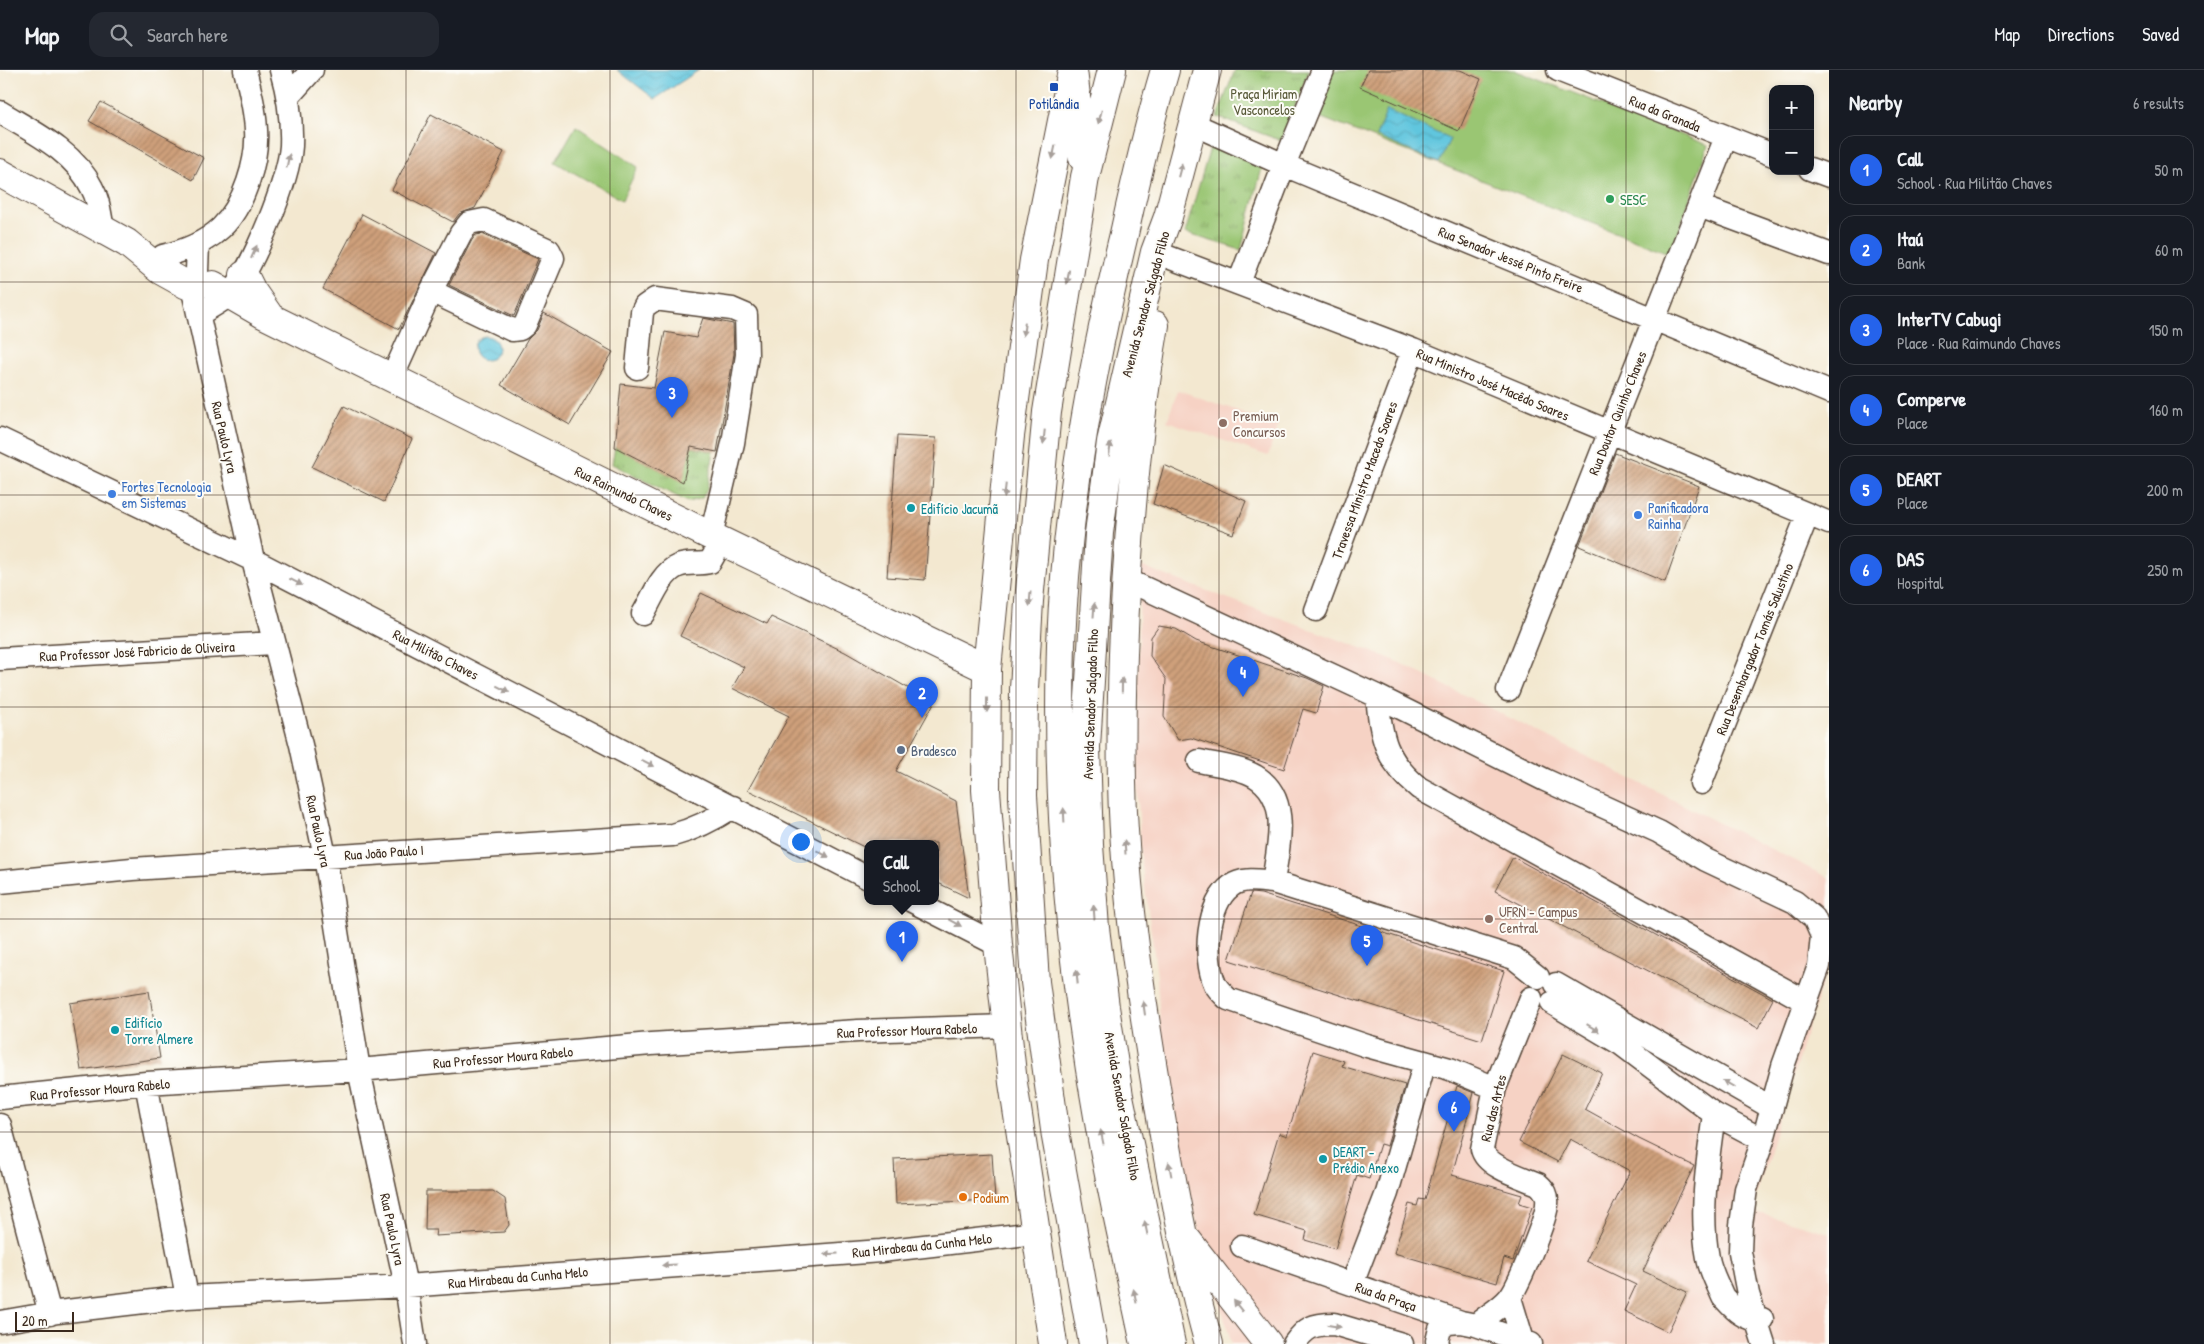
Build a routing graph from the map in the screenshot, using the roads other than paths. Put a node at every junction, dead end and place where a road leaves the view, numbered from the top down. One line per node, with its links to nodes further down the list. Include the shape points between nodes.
1 (244, 70): 23 (street, via 253,102 256,131 252,167 232,214 221,228)
2 (281, 70): 10 (street)
3 (312, 70): 10 (street)
4 (1072, 70): 19 (main road); 46 (main road, one-way to 46, via 1034,260 1010,436)
5 (1112, 70): 19 (main road, one-way to 19)
6 (1165, 70): 86 (main road, Avenida Senador Salgado Filho, one-way to 6, via 1100,1127 1079,995 1061,763 1061,642 1082,437 1109,294)
7 (1207, 70): 12 (main road, Avenida Senador Salgado Filho)
8 (1324, 70): 15 (street)
9 (1558, 70): 13 (street, Rua da Granada)
10 (288, 97): 29 (street, one-way to 10, via 283,184 291,147)
11 (0, 112): 21 (street, via 72,160 92,187)
12 (1193, 124): 15 (street, Rua Senador Jessé Pinto Freire); 24 (main road, Avenida Senador Salgado Filho, one-way to 12, via 1168,217)
13 (1726, 137): 14 (street, Rua da Granada); 20 (street, Rua Doutor Quinho Chaves)
14 (1769, 153)
15 (1284, 165): 27 (street); 30 (street, Rua Senador Jessé Pinto Freire)
16 (1814, 170): 18 (street)
17 (0, 173): 21 (main road)
18 (1829, 176)
19 (1085, 177): 85 (main road, one-way to 85, via 1047,412 1036,516 1024,690 1023,796 1035,982 1056,1137)
20 (1698, 206): 25 (street); 30 (street, Rua Doutor Quinho Chaves)
21 (103, 229): 22 (main road)
22 (126, 242): 26 (main road); 29 (main road, via 160,270)
23 (198, 244): 26 (street); 29 (street, Rua Paulo Lyra)
24 (1162, 254): 27 (street, Rua Ministro José Macêdo Soares); 41 (main road, via 1139,436); 87 (main road, Avenida Senador Salgado Filho, one-way to 24, via 1119,1096 1105,1007 1095,928 1086,747 1099,533 1111,442)
25 (1829, 254)
26 (163, 256): 29 (main road)
27 (1239, 283): 31 (street, Rua Ministro José Macêdo Soares)
28 (431, 291): 28 (street, via 460,233 469,223 484,220 549,250 553,258 526,325 520,329 512,330); 33 (street)
29 (208, 292): 33 (main road, Rua Raimundo Chaves, via 252,291 267,316); 40 (street, Rua Paulo Lyra)
30 (1655, 318): 34 (street, Rua Senador Jessé Pinto Freire); 35 (street, Rua Doutor Quinho Chaves)
31 (1413, 350): 35 (street, Rua Ministro José Macêdo Soares); 42 (street, Travessa Ministro Macedo Soares)
32 (637, 368): 39 (street, via 642,312 649,301 655,299 732,309 746,315 747,355)
33 (392, 378): 39 (main road, Rua Raimundo Chaves)
34 (1829, 392)
35 (1609, 433): 37 (street, Rua Ministro José Macêdo Soares); 47 (street, Rua Doutor Quinho Chaves)
36 (0, 438): 40 (street, Rua Militão Chaves)
37 (1808, 514): 38 (street, Rua Ministro José Macêdo Soares); 50 (street, Rua Desembargador Tomás Salustino)
38 (1829, 522)
39 (716, 539): 43 (street, via 710,562 678,566 669,571); 46 (main road, Rua Raimundo Chaves)
40 (253, 560): 44 (street, Rua Paulo Lyra); 51 (street, Rua Militão Chaves, one-way to 51)
41 (1126, 579): 48 (street); 72 (main road, one-way to 41, via 1164,1142 1124,846 1121,759)
42 (1316, 610)
43 (643, 614)
44 (274, 643): 45 (street, Rua Professor José Fabricio de Oliveira); 52 (street, Rua Paulo Lyra, via 301,745)
45 (0, 659)
46 (987, 668): 57 (main road, one-way to 57, via 986,790)
47 (1508, 690)
48 (1377, 696): 59 (street, via 1385,747 1404,775 1419,788); 59 (street, via 1659,832 1706,860 1795,902 1814,918 1822,936 1819,966)
49 (1199, 761): 55 (street, via 1254,776 1272,792 1278,804 1279,832)
50 (1701, 783)
51 (733, 807): 52 (street, Rua João Paulo I, via 708,823 673,835); 53 (street, Rua Militão Chaves, one-way to 53)
52 (325, 856): 54 (street, Rua João Paulo I); 63 (street, Rua Paulo Lyra)
53 (864, 876)
54 (0, 882)
55 (1273, 882): 58 (street, via 1514,958); 62 (street, via 1246,880 1232,885 1218,902 1210,924 1210,960 1216,985 1228,999 1240,1004)
56 (920, 905): 57 (street, one-way to 57)
57 (998, 946): 60 (main road)
58 (1544, 990): 61 (street); 65 (street, Rua das Artes)
59 (1805, 1001): 67 (street)
60 (1007, 1026): 63 (street, Rua Professor Moura Rabelo, via 858,1031 651,1044); 71 (main road)
61 (1628, 1037): 67 (street, one-way to 61); 68 (street)
62 (1425, 1062): 65 (street); 74 (street, via 1387,1193)
63 (359, 1070): 64 (street, Rua Professor Moura Rabelo); 75 (street, Rua Paulo Lyra)
64 (146, 1084): 66 (street, Rua Professor Moura Rabelo); 76 (street)
65 (1495, 1088): 77 (street, Rua das Artes, via 1483,1154 1492,1164 1538,1184 1544,1189 1548,1203 1535,1244)
66 (0, 1098)
67 (1772, 1108): 70 (street)
68 (1714, 1114): 70 (street); 79 (street, via 1706,1181 1708,1258 1723,1297)
69 (0, 1124): 78 (street)
70 (1763, 1140): 79 (street, via 1746,1189 1741,1225 1740,1252)
71 (1036, 1233): 75 (street, Rua Mirabeau da Cunha Melo, one-way to 75, via 881,1250); 84 (main road)
72 (1183, 1234): 88 (main road); 89 (main road, one-way to 72)
73 (1242, 1246): 74 (street, Rua da Praça)
74 (1352, 1284): 81 (street, Rua da Praça)
75 (406, 1286): 76 (street, Rua Mirabeau da Cunha Melo); 83 (street, Rua Paulo Lyra)
76 (187, 1297): 78 (street, Rua Mirabeau da Cunha Melo)
77 (1510, 1298): 81 (street, Rua das Artes); 82 (street)
78 (50, 1314): 80 (street, Rua Mirabeau da Cunha Melo)
79 (1756, 1320): 93 (street); 94 (street); 95 (street)
80 (0, 1322)
81 (1469, 1324): 82 (street, Rua da Praça); 92 (street, Rua das Artes, via 1448,1323 1440,1329)
82 (1526, 1343)
83 (415, 1344)
84 (1053, 1344)
85 (1093, 1344)
86 (1145, 1344)
87 (1171, 1344)
88 (1209, 1344)
89 (1268, 1344)
90 (1294, 1344): 91 (street, one-way to 91, via 1304,1331 1323,1324 1334,1324)
91 (1402, 1344)
92 (1438, 1344)
93 (1745, 1344)
94 (1764, 1344)
95 (1780, 1344)

